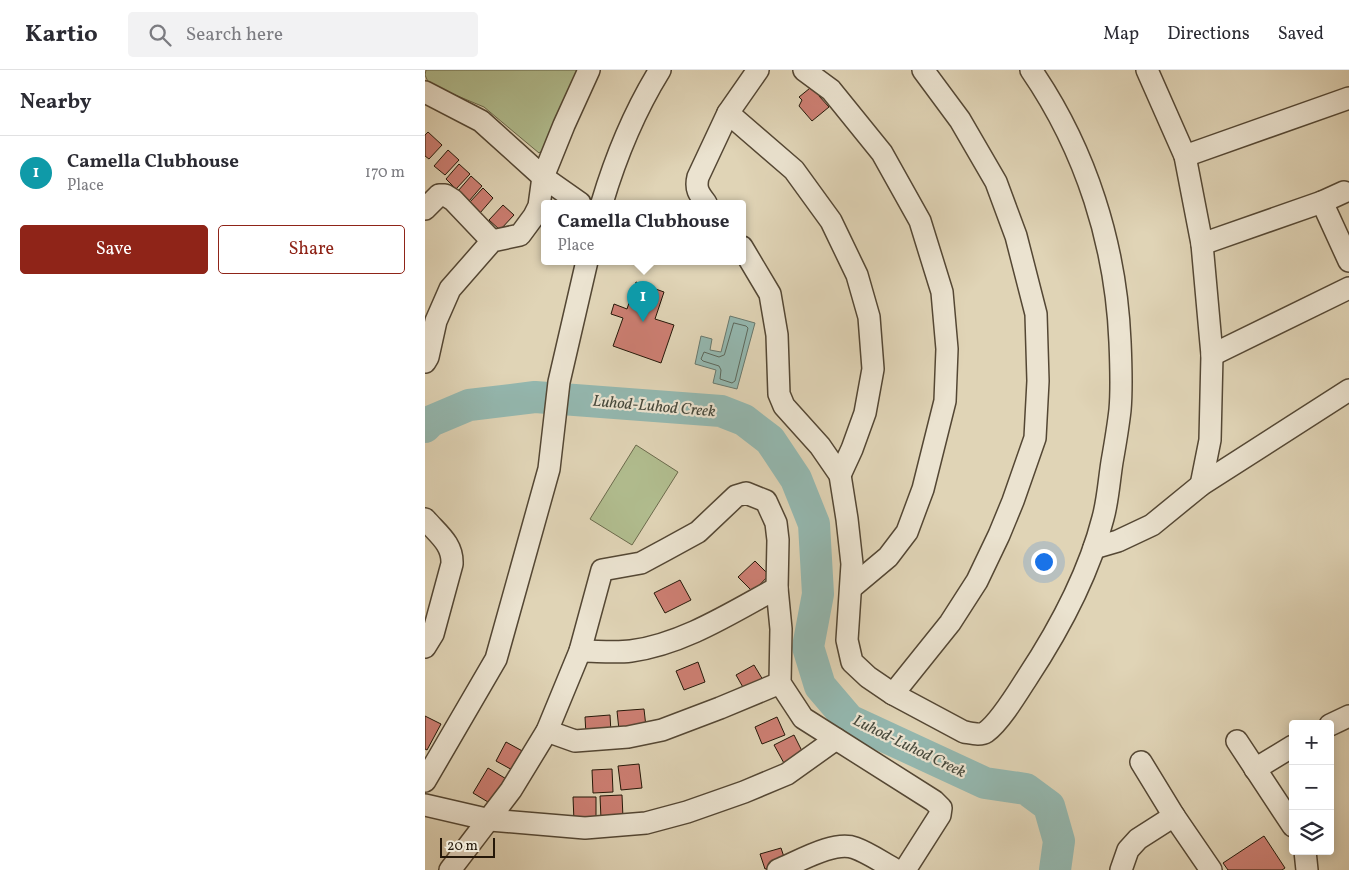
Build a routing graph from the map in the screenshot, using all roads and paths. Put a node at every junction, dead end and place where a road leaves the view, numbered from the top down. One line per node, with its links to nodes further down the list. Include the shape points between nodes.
1 (589, 70): 12 (street)
2 (660, 70): 15 (street, via 635,115)
3 (758, 70): 10 (street)
4 (805, 70): 33 (street, via 831,90 882,153 920,221 942,292 946,340 945,400 923,489 907,532 888,558)
5 (923, 70): 37 (street, via 960,120 996,182 1016,236 1036,314 1037,410 1035,438 1013,501 977,581 950,623)
6 (1031, 70): 31 (street, via 1086,172 1104,229 1114,276 1119,322 1120,409 1104,518)
7 (1150, 71): 11 (street)
8 (425, 92): 12 (street, via 481,121)
9 (1349, 98): 11 (street)
10 (728, 113): 16 (street, via 698,177 696,186); 28 (street, via 794,170 831,221 857,275 869,317 873,369 865,413)
11 (1185, 156): 20 (street)
12 (543, 177): 14 (street); 19 (street, via 539,206 520,235)
13 (1344, 192): 17 (street)
14 (576, 200)
15 (603, 200)
16 (705, 200)
17 (1321, 202): 20 (street); 22 (street)
18 (425, 209): 19 (street, via 439,195 445,195)
19 (492, 241): 26 (street, via 450,289 436,321)
20 (1202, 244): 25 (street)
21 (746, 254): 28 (street, via 770,294 777,335 779,394 784,406 820,446)
22 (1349, 261)
23 (586, 265): 46 (street, via 559,382 549,468 496,659)
24 (1349, 288): 25 (street)
25 (1212, 355): 29 (street, via 1210,440)
26 (425, 362)
27 (1349, 390): 29 (street)
28 (840, 475): 33 (street, via 852,564)
29 (1201, 485): 31 (street, via 1152,525)
30 (425, 519): 34 (street, via 453,554)
31 (1094, 548): 37 (street, via 1075,594 1040,658 1007,709 986,732 964,732)
32 (777, 588): 35 (street, via 708,625 658,645 630,651); 35 (street, via 776,523 766,501 746,493 736,496 698,532 641,563 602,570); 36 (street, via 781,629)
33 (851, 588): 37 (street, via 847,640 852,662 867,677)
34 (428, 636)
35 (580, 651): 40 (street)
36 (780, 682): 40 (street, via 662,730 575,741); 41 (street, via 803,718)
37 (893, 694)
38 (1349, 716): 39 (street)
39 (1334, 723)
40 (547, 731): 49 (street)
41 (836, 739): 49 (street, via 787,774 687,812 645,823 585,828); 55 (street, via 941,808 940,815)
42 (1237, 741): 45 (street)
43 (1289, 748): 45 (street)
44 (1141, 762): 48 (street)
45 (1255, 769): 50 (street)
46 (425, 781)
47 (425, 804): 49 (street)
48 (1174, 816): 56 (street, via 1138,839 1128,850); 57 (street)
49 (489, 820): 52 (street)
50 (1289, 820)
51 (1305, 855): 58 (street)
52 (450, 870)
53 (778, 870): 54 (street, via 826,849 842,846 854,847)
54 (896, 870)
55 (905, 870)
56 (1121, 870)
57 (1211, 870)
58 (1307, 870)

